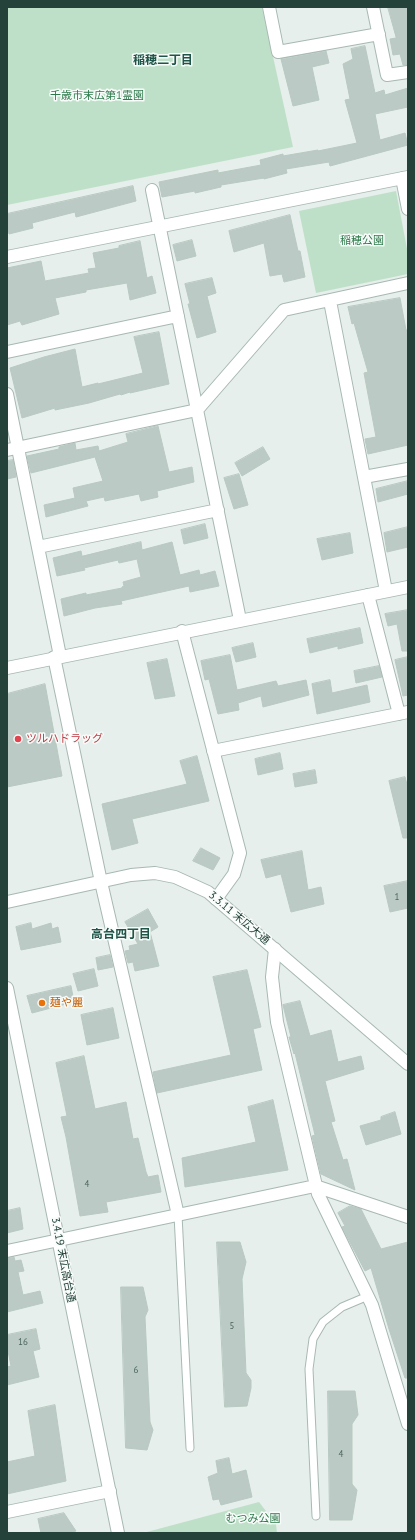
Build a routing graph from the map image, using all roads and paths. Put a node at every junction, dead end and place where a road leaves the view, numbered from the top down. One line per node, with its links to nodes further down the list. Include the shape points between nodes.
1 (268, 7): 3 (street, via 278,52)
2 (373, 7): 3 (street)
3 (379, 34): 4 (street, via 388,75)
4 (408, 72)
5 (405, 177): 7 (street); 8 (street)
6 (152, 190): 8 (street)
7 (408, 210)
8 (160, 227): 9 (street); 12 (street)
9 (7, 258)
10 (408, 283): 11 (street)
11 (330, 301): 15 (street, via 284,310); 18 (street)
12 (178, 316): 13 (street); 15 (street)
13 (7, 352)
14 (7, 394): 16 (street)
15 (197, 410): 16 (street); 19 (street)
16 (12, 448): 20 (street)
17 (408, 469): 18 (street)
18 (364, 477): 22 (street)
19 (218, 510): 20 (street); 24 (street)
20 (38, 547): 26 (street)
21 (408, 587): 22 (street)
22 (386, 591): 23 (street)
23 (368, 595): 24 (street); 28 (street)
24 (240, 620): 25 (street)
25 (182, 631): 26 (street); 29 (street)
26 (57, 657): 27 (street); 30 (street)
27 (7, 668)
28 (403, 713): 29 (street)
29 (213, 751): 31 (street, via 240,853 234,874)
30 (102, 882): 31 (street, 3.3.11 末広大通, via 131,875 155,873 175,878 208,892); 32 (street, 3.3.11 末広大通); 37 (street)
31 (216, 899): 33 (street, 3.3.11 末広大通)
32 (7, 902)
33 (275, 949): 35 (street, 3.3.11 末広大通); 36 (street, via 272,977 278,1022)
34 (7, 988): 39 (street, 3.4.19 末広高台通)
35 (408, 1064)
36 (316, 1186): 37 (street); 38 (street); 41 (street)
37 (178, 1215): 39 (street); 43 (lane)
38 (408, 1217)
39 (59, 1241): 40 (street); 44 (street, 3.4.19 末広高台通)
40 (7, 1251)
41 (368, 1296): 42 (street); 46 (lane, via 342,1307 323,1322 313,1339 310,1369)
42 (408, 1424)
43 (190, 1448)
44 (110, 1491): 45 (street); 47 (street, 3.4.19 末広高台通)
45 (7, 1512)
46 (316, 1516)
47 (118, 1533)

